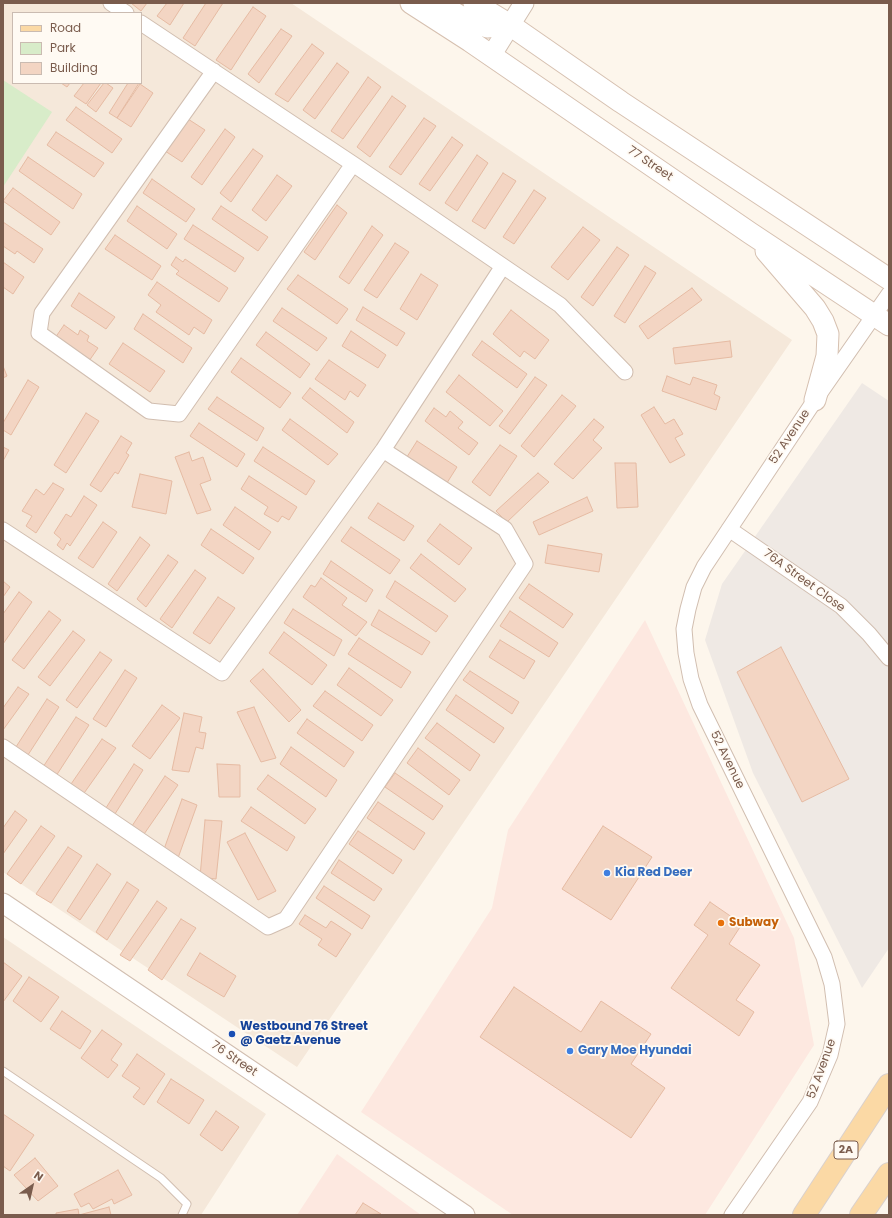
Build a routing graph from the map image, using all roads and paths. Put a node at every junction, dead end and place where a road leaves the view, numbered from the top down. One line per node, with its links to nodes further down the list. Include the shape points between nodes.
1 (111, 3): 5 (street)
2 (411, 3): 6 (main road, 77 Street)
3 (437, 3): 6 (main road)
4 (524, 3): 8 (street)
5 (124, 12)
6 (470, 12): 8 (main road, via 487,27); 9 (main road, 77 Street)
7 (142, 24): 10 (street)
8 (510, 24): 9 (street); 14 (main road, via 621,102)
9 (491, 56): 12 (main road, 77 Street)
10 (214, 71): 11 (street); 11 (street, via 42,313 39,333 149,411 179,414)
11 (353, 164): 13 (street)
12 (750, 232): 16 (main road, 77 Street); 18 (main road, via 815,308 823,321 828,334 827,356)
13 (503, 266): 17 (street, via 560,305); 19 (street)
14 (889, 279)
15 (889, 294): 16 (street, 52 Avenue)
16 (882, 320): 18 (street, 52 Avenue)
17 (624, 372)
18 (815, 400): 20 (street, 52 Avenue)
19 (383, 450): 21 (street, via 222,673); 23 (street, via 505,529 525,564 286,919 268,927)
20 (729, 528): 22 (street, 76A Street Close, via 841,606); 30 (street, 52 Avenue, via 704,567 694,587 688,609 684,629 691,679 703,712 824,956 832,984 837,1024 830,1055 810,1102)
21 (3, 530)
22 (889, 658)
23 (3, 747)
24 (3, 903): 29 (street, 76 Street)
25 (3, 1071): 28 (lane, via 161,1178 187,1204)
26 (889, 1085): 31 (main road, 2A)
27 (889, 1174): 32 (main road)
28 (182, 1215)
29 (465, 1215)
30 (732, 1215)
31 (804, 1215)
32 (861, 1215)

